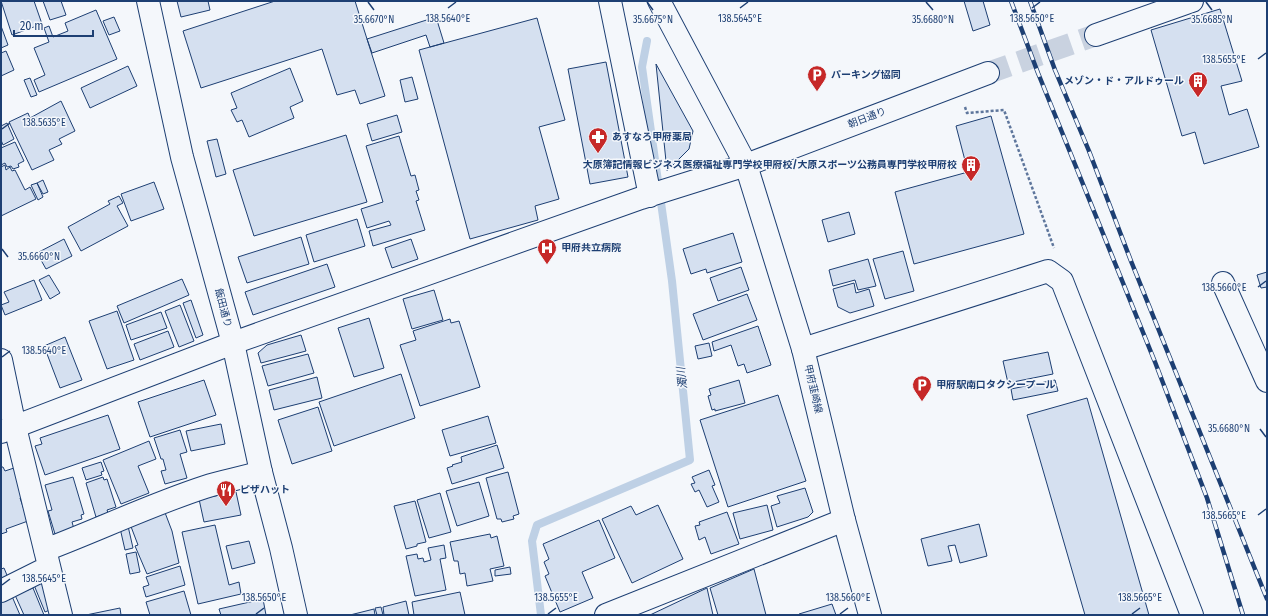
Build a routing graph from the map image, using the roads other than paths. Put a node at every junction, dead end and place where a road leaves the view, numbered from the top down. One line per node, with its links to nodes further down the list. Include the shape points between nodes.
1 (148, 1): 10 (street, 飯田通り, via 182,157)
2 (610, 1): 8 (street)
3 (659, 1): 7 (street, 甲府韮崎線)
4 (1192, 1): 5 (street)
5 (1096, 35)
6 (988, 73): 7 (street, 朝日通り)
7 (746, 165): 8 (street, 朝日通り); 11 (street, 甲府韮崎線)
8 (650, 196): 10 (street, 朝日通り)
9 (1223, 283): 13 (street)
10 (233, 344): 14 (street, 朝日通り); 15 (street, 飯田通り)
11 (803, 349): 16 (street, 甲府韮崎線); 23 (street, via 1048,271 1062,281)
12 (1, 360): 14 (street)
13 (1267, 381)
14 (8, 429): 17 (street)
15 (261, 472): 17 (street, via 206,486 128,516 92,532); 20 (street, 飯田通り)
16 (844, 520): 21 (street); 22 (street, 甲府韮崎線)
17 (47, 559): 18 (street); 19 (street)
18 (1, 590)
19 (61, 615)
20 (296, 615)
21 (606, 615)
22 (870, 615)
23 (1192, 615)

